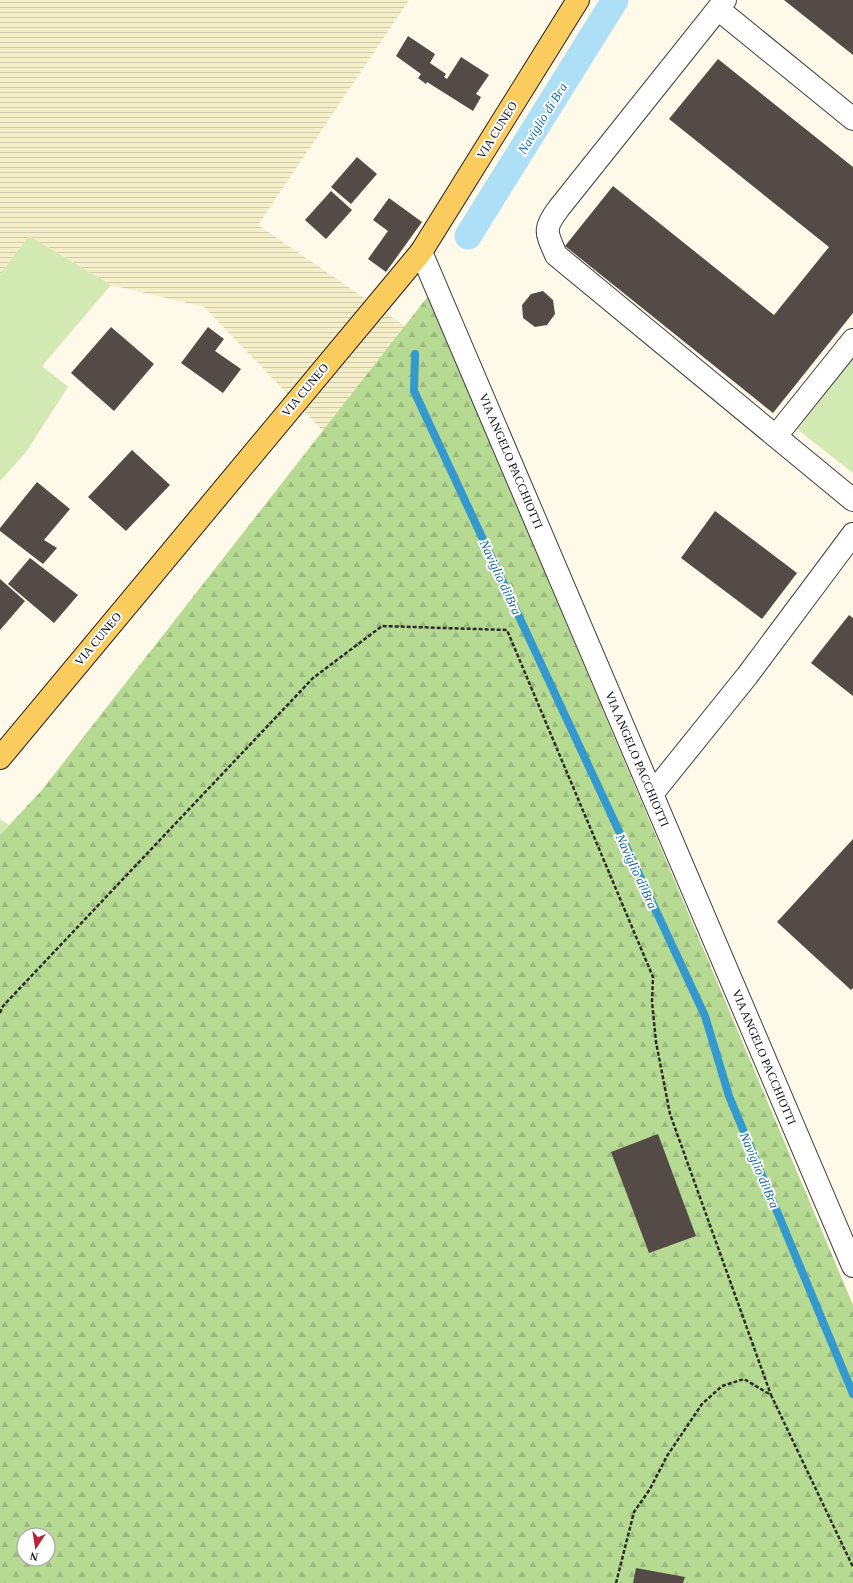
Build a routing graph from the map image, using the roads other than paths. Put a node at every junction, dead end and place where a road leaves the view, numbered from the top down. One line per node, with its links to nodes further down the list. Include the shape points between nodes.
1 (578, 0): 4 (main road, VIA CUNEO)
2 (721, 5): 3 (street); 6 (street, via 548,222 548,236 556,255)
3 (853, 119)
4 (421, 252): 9 (main road, VIA CUNEO); 10 (street, VIA ANGELO PACCHIOTTI)
5 (853, 340): 6 (street)
6 (776, 436): 7 (street)
7 (853, 500)
8 (853, 534): 10 (street, via 747,676)
9 (0, 758)
10 (652, 794): 11 (street, VIA ANGELO PACCHIOTTI)
11 (853, 1266)

